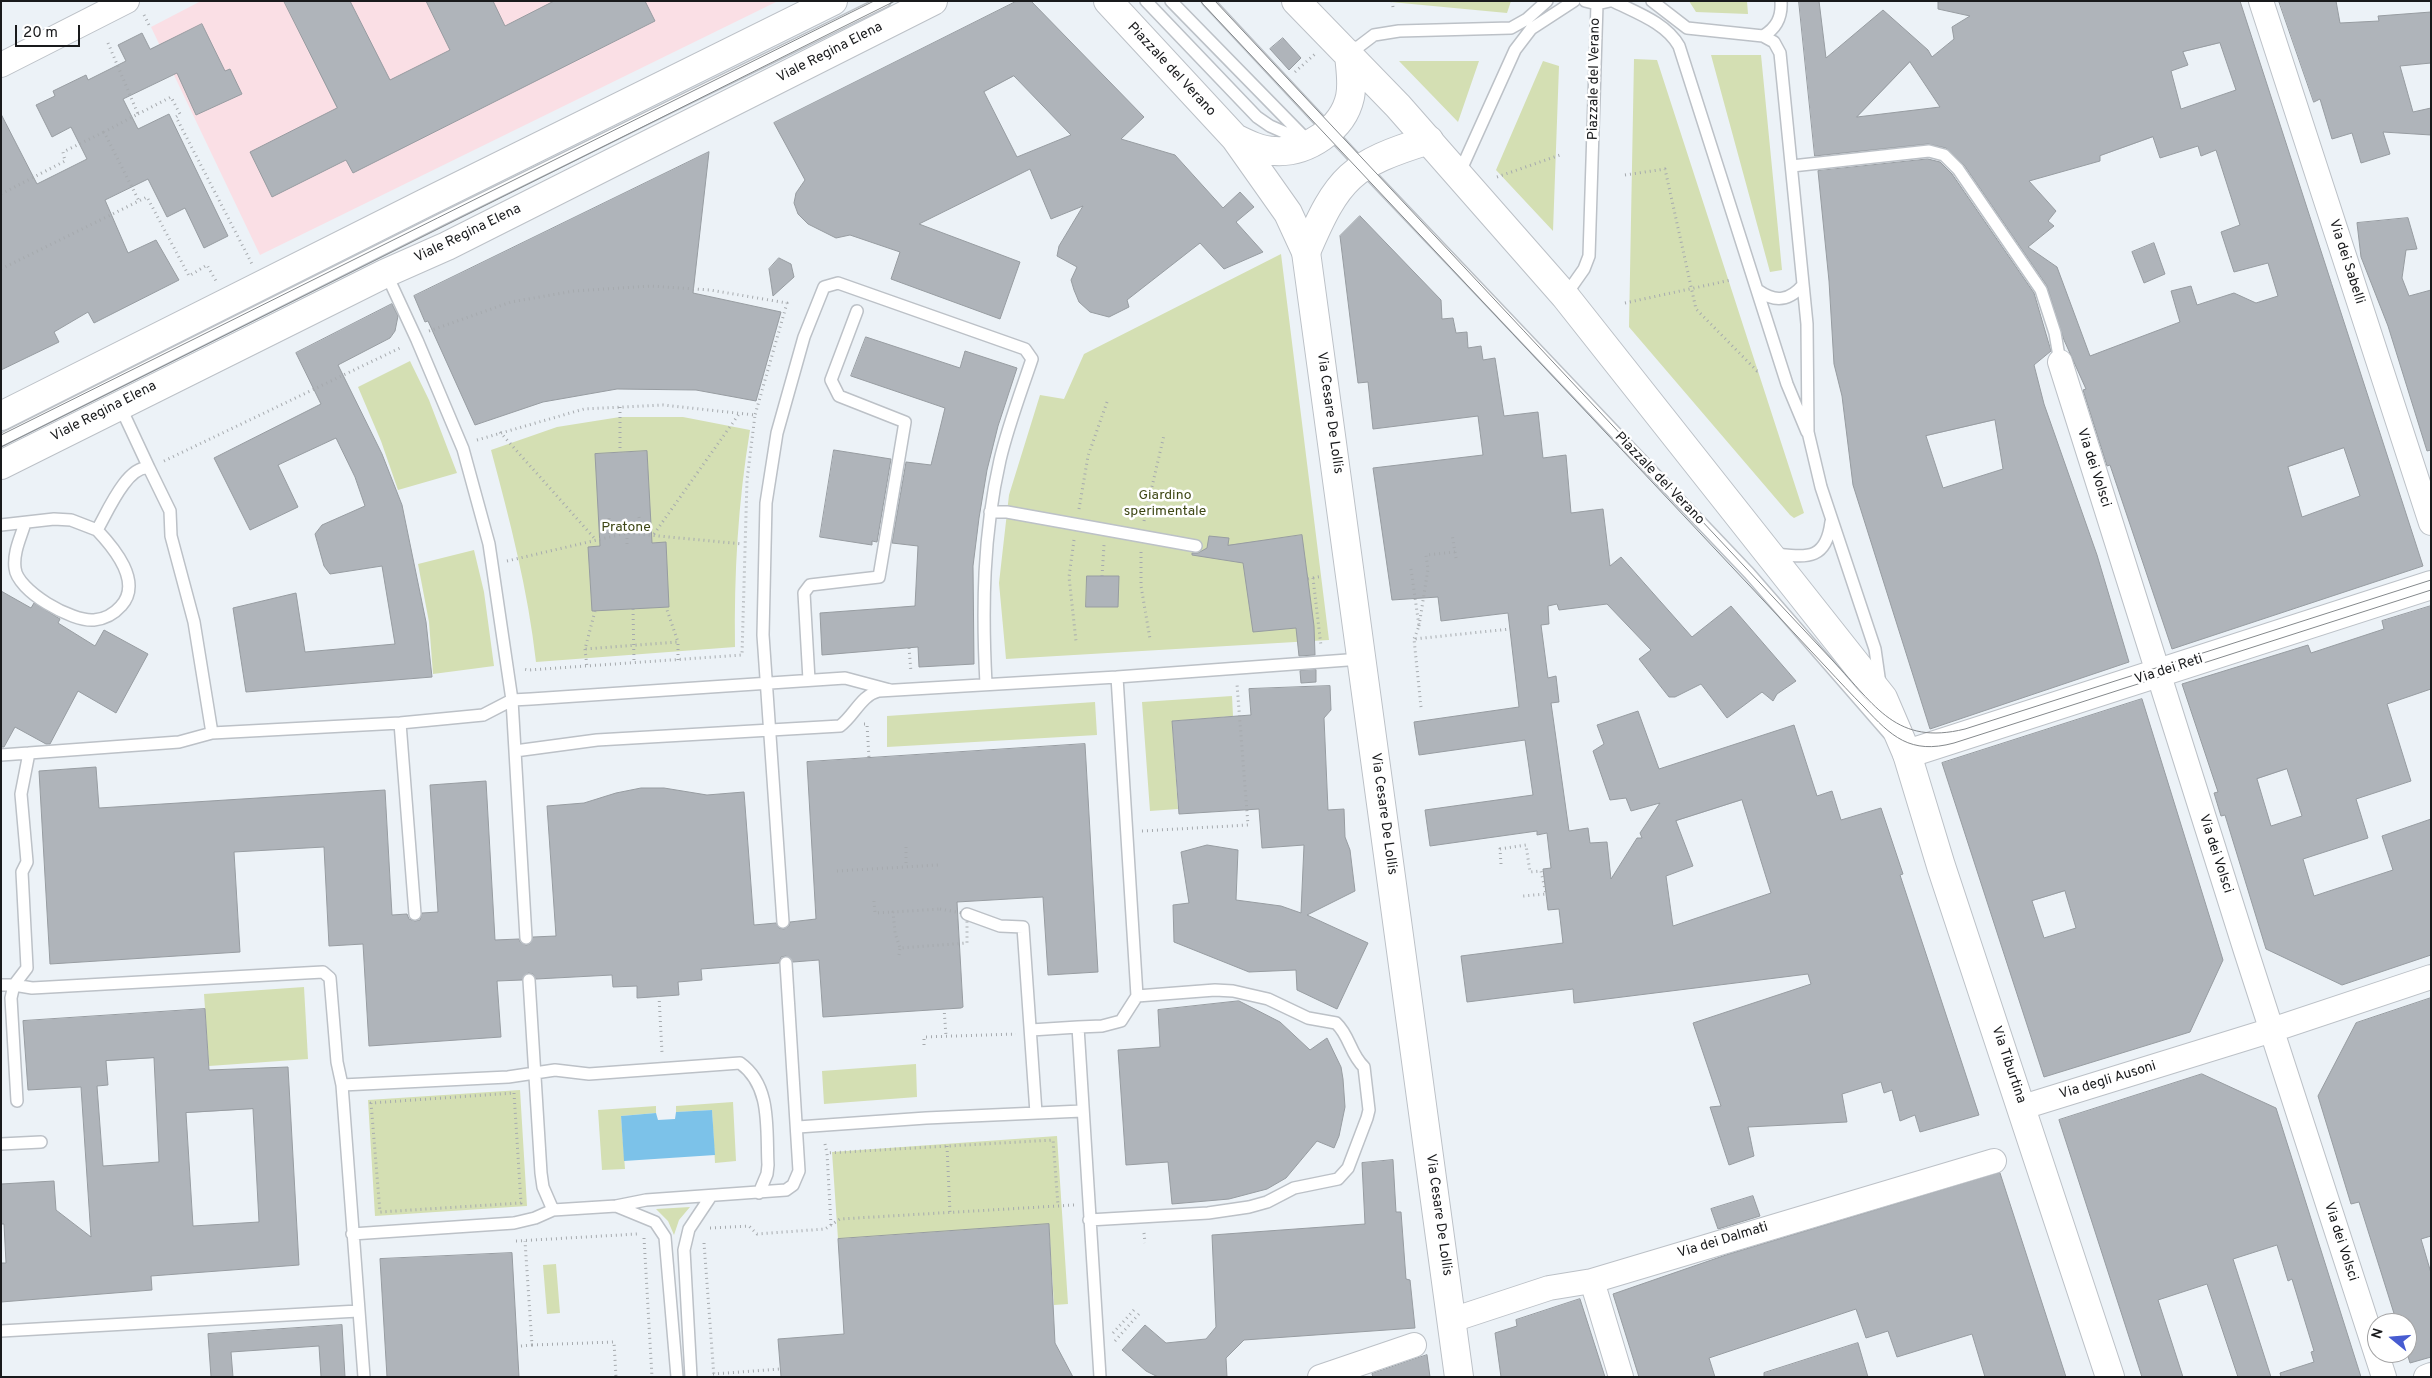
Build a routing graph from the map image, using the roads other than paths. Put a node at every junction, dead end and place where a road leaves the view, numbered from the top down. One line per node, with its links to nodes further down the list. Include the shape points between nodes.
1 (127, 1): 19 (street)
2 (833, 1): 34 (main road)
3 (885, 1): 36 (lane, Viale Regina Elena)
4 (933, 1): 27 (main road, Viale Regina Elena, via 447,246)
5 (1108, 1): 21 (main road, Piazzale del Verano)
6 (1146, 1): 20 (lane, Piazzale del Verano, via 1257,117 1281,132)
7 (1171, 1): 20 (lane, Piazzale del Verano)
8 (1208, 1): 20 (lane, Piazzale del Verano)
9 (1296, 1): 18 (main road, Piazzale del Verano)
10 (1547, 1): 18 (lane, via 1511,28 1374,34)
11 (1574, 1): 25 (lane, via 1540,22 1520,42)
12 (1611, 1): 16 (lane, Piazzale del Verano); 29 (lane, Piazzale del Verano, via 1660,26 1673,36 1679,46)
13 (1653, 1): 17 (lane, via 1687,28)
14 (1781, 1): 17 (lane, via 1778,22)
15 (2261, 1): 42 (street, Via dei Sabelli)
16 (1591, 2): 30 (lane, Piazzale del Verano, via 1589,256)
17 (1763, 36): 24 (lane, Piazzale del Verano, via 1774,42 1782,60)
18 (1349, 54): 20 (main road, via 1349,101 1341,117); 22 (main road, Piazzale del Verano)
19 (1, 65)
20 (1320, 137): 21 (main road, Piazzale del Verano, via 1275,151 1260,149); 23 (lane, Piazzale del Verano)
21 (1235, 138): 26 (main road, Piazzale del Verano, via 1288,213)
22 (1429, 140): 23 (main road, via 1384,154); 25 (main road, Piazzale del Verano)
23 (1362, 166): 26 (main road, via 1335,193); 62 (lane, Piazzale del Verano, via 1749,573)
24 (1792, 166): 28 (lane, Piazzale del Verano); 32 (lane, Via dei Volsci, via 1929,151 1944,155 1958,169 2036,280 2047,308)
25 (1459, 174): 30 (main road, Piazzale del Verano)
26 (1306, 252): 48 (main road, Via Cesare De Lollis)
27 (386, 273): 33 (main road, Viale Regina Elena); 56 (lane, via 422,338 463,449 489,544)
28 (1803, 285): 29 (lane, via 1786,299 1772,298); 35 (lane, Piazzale del Verano, via 1808,345)
29 (1759, 291): 35 (lane, Piazzale del Verano, via 1792,399)
30 (1565, 296): 46 (main road, Piazzale del Verano)
31 (858, 311): 51 (lane, via 831,380 839,396 905,422 879,577 810,585 804,593)
32 (2060, 362): 49 (street, Via dei Volsci)
33 (119, 404): 37 (main road, Viale Regina Elena); 38 (lane)
34 (1, 416)
35 (1808, 432): 40 (lane, Piazzale del Verano)
36 (1, 440)
37 (1, 465)
38 (149, 468): 44 (lane, via 136,470 128,478); 59 (lane, via 170,511 171,536 194,622)
39 (990, 512): 45 (lane, via 1007,512); 52 (lane, via 1000,458 1032,359 1025,349 838,283 824,287 804,337 777,433 766,503 764,635); 53 (lane, via 982,616)
40 (1831, 518): 46 (lane, Piazzale del Verano, via 1827,543 1818,552 1803,556); 55 (lane, Piazzale del Verano, via 1875,649)
41 (25, 523): 43 (lane); 44 (lane, via 71,520); 44 (lane, via 16,552 15,568 19,581 66,613 92,620 116,612 124,602 130,584 117,554)
42 (2431, 523)
43 (1, 525)
44 (97, 530)
45 (1196, 546)
46 (1771, 554): 55 (main road, Piazzale del Verano)
47 (2431, 585): 49 (main road, Via dei Reti)
48 (1362, 659): 50 (lane); 95 (main road, Via Cesare De Lollis)
49 (2158, 673): 62 (main road, Via dei Reti); 75 (street, Via dei Volsci)
50 (1117, 677): 53 (lane); 73 (lane)
51 (809, 680): 52 (lane); 54 (lane, via 845,678)
52 (768, 683): 56 (lane); 58 (lane)
53 (986, 684): 54 (lane)
54 (890, 690): 58 (lane, via 866,697 840,726)
55 (1883, 698): 62 (main road, Piazzale del Verano)
56 (512, 700): 57 (lane, via 483,715); 60 (lane)
57 (400, 723): 59 (lane); 64 (lane)
58 (771, 731): 60 (lane, via 597,740); 66 (lane)
59 (212, 733): 61 (lane, via 179,742)
60 (515, 751): 67 (lane)
61 (29, 753): 63 (lane); 71 (lane, via 22,794 27,862 22,872 27,968)
62 (1907, 754): 80 (main road, Via Tiburtina)
63 (1, 755)
64 (415, 914)
65 (966, 914): 76 (lane, via 1000,926 1023,927)
66 (783, 922)
67 (526, 938)
68 (786, 963): 83 (lane)
69 (2431, 977): 75 (street, Via degli Ausoni)
70 (529, 980): 77 (lane)
71 (14, 985): 72 (lane); 78 (lane, via 32,988 323,972 330,978); 79 (lane, via 11,998)
72 (1, 986)
73 (1137, 996): 74 (lane, via 1121,1021); 91 (lane, via 1233,991 1268,999 1308,1018 1336,1023 1354,1058 1364,1067 1369,1110 1348,1168 1338,1179 1294,1188 1249,1207 1208,1213)
74 (1078, 1027): 76 (lane); 81 (lane)
75 (2272, 1030): 80 (street, Via degli Ausoni); 107 (street, Via dei Volsci)
76 (1032, 1031): 82 (lane)
77 (534, 1071): 78 (lane, via 508,1077); 87 (lane, via 565,1070 589,1074 740,1063 758,1081 763,1097 768,1174); 90 (lane, via 540,1173)
78 (342, 1085): 92 (lane)
79 (17, 1101)
80 (2022, 1107): 106 (main road, Via Tiburtina)
81 (1082, 1111): 82 (lane); 91 (lane)
82 (1036, 1113): 83 (lane)
83 (798, 1127): 87 (lane, via 798,1178 786,1190)
84 (41, 1142): 85 (lane)
85 (1, 1144)
86 (1994, 1161): 93 (street, Via dei Dalmati)
87 (759, 1193): 88 (lane)
88 (711, 1196): 89 (lane, via 646,1200); 101 (lane, via 689,1229 684,1250)
89 (616, 1206): 90 (lane); 100 (lane, via 655,1222 665,1237)
90 (553, 1210): 92 (lane, via 514,1222)
91 (1089, 1220): 102 (lane)
92 (352, 1234): 94 (lane)
93 (1592, 1280): 95 (street, Via dei Dalmati, via 1549,1288); 105 (street)
94 (358, 1311): 96 (lane); 99 (lane)
95 (1452, 1320): 104 (main road, Via Cesare De Lollis)
96 (1, 1331)
97 (1414, 1345): 103 (street)
98 (2431, 1375): 108 (street)
99 (364, 1377)
100 (677, 1377)
101 (692, 1377)
102 (1100, 1377)
103 (1320, 1377)
104 (1459, 1377)
105 (1621, 1377)
106 (2110, 1377)
107 (2384, 1377)
108 (2426, 1377)

